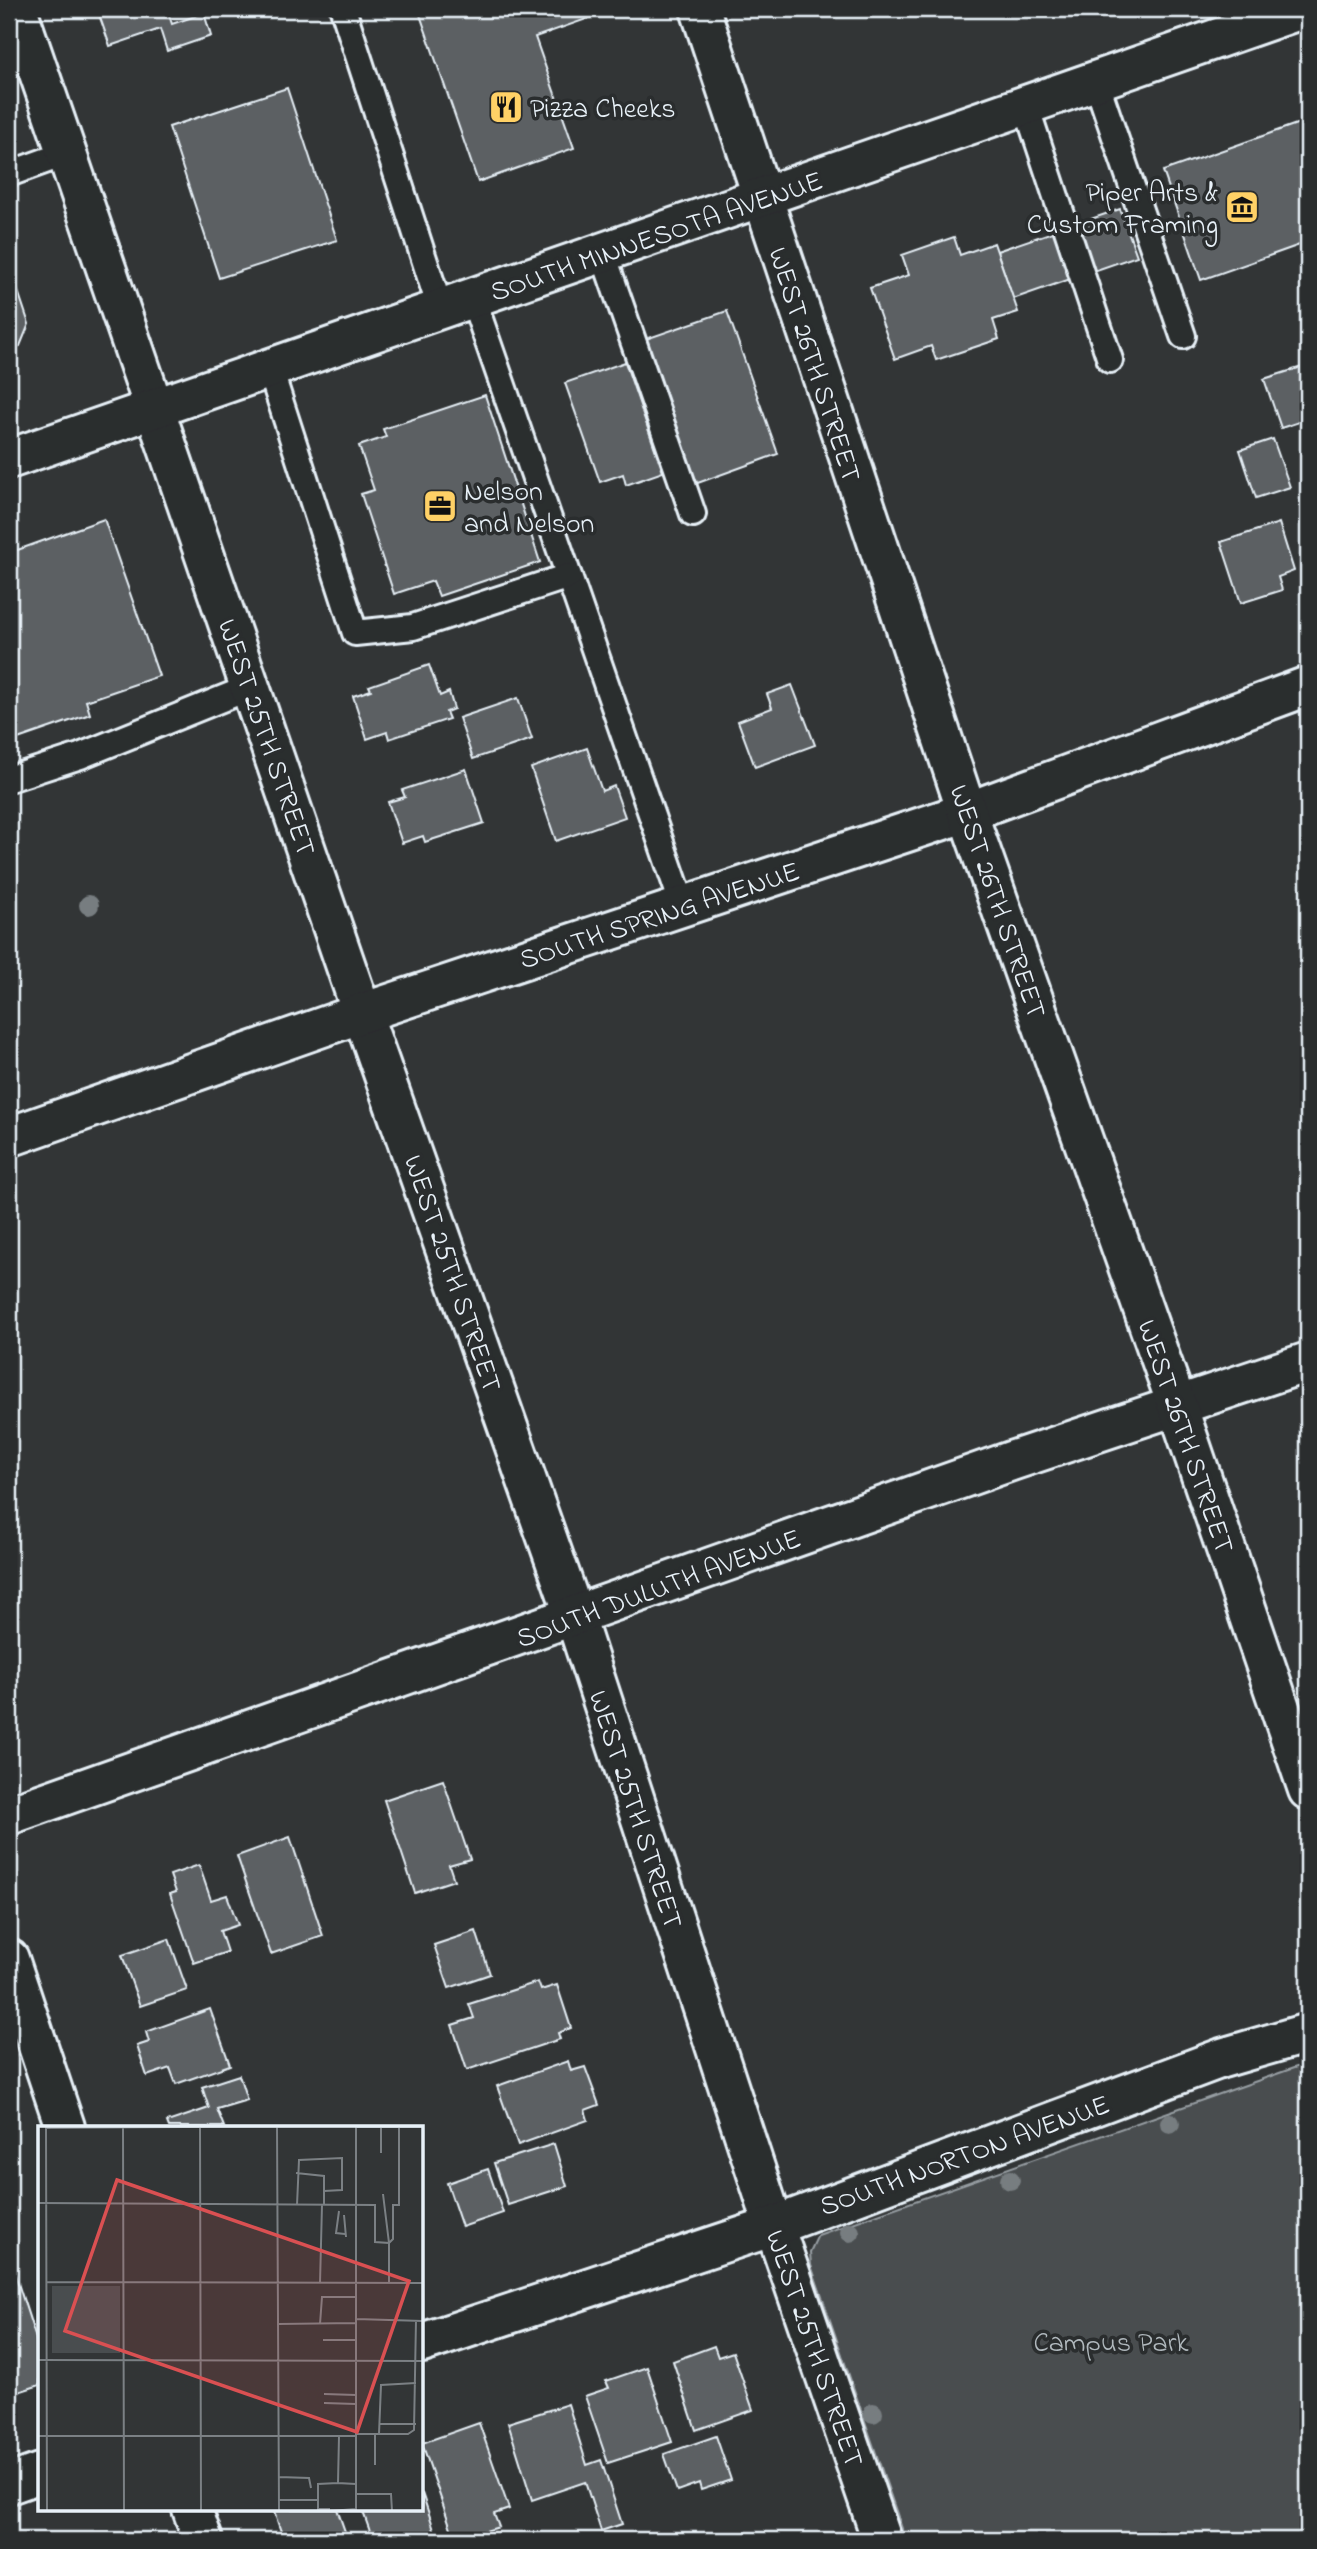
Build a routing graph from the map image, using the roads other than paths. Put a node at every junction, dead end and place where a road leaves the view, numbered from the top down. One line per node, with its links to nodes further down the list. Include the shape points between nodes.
1 (17, 9): 7 (street, WEST 25TH STREET)
2 (343, 9): 11 (lane)
3 (700, 9): 9 (street, WEST 26TH STREET)
4 (1302, 9): 5 (street, SOUTH MINNESOTA AVENUE)
5 (1097, 81): 6 (street, SOUTH MINNESOTA AVENUE); 12 (lane)
6 (1026, 106): 9 (street, SOUTH MINNESOTA AVENUE); 13 (lane)
7 (67, 153): 8 (lane); 15 (street, WEST 25TH STREET)
8 (9, 174)
9 (762, 198): 10 (street, SOUTH MINNESOTA AVENUE); 22 (street, WEST 26TH STREET)
10 (603, 254): 11 (street, SOUTH MINNESOTA AVENUE); 17 (lane)
11 (456, 303): 14 (street, SOUTH MINNESOTA AVENUE); 18 (lane)
12 (1183, 336)
13 (1110, 360)
14 (270, 369): 15 (street, SOUTH MINNESOTA AVENUE); 18 (lane, via 355,633 413,627)
15 (157, 408): 16 (street, SOUTH MINNESOTA AVENUE); 20 (street, WEST 25TH STREET)
16 (9, 459)
17 (693, 514)
18 (569, 576): 23 (lane)
19 (1308, 686): 22 (street, SOUTH SPRING AVENUE)
20 (251, 687): 21 (lane); 24 (street, WEST 25TH STREET)
21 (9, 779)
22 (967, 812): 23 (street, SOUTH SPRING AVENUE); 27 (street, WEST 26TH STREET)
23 (682, 906): 24 (street, SOUTH SPRING AVENUE)
24 (362, 1013): 25 (street, SOUTH SPRING AVENUE); 28 (street, WEST 25TH STREET)
25 (9, 1137)
26 (1308, 1362): 27 (street, SOUTH DULUTH AVENUE)
27 (1177, 1405): 28 (street, SOUTH DULUTH AVENUE); 29 (street, WEST 26TH STREET)
28 (575, 1617): 30 (street, SOUTH DULUTH AVENUE); 34 (street, WEST 25TH STREET)
29 (1308, 1790)
30 (9, 1815)
31 (9, 1959): 33 (street)
32 (1308, 2033): 34 (street, SOUTH NORTON AVENUE, via 1222,2058)
33 (65, 2126)
34 (774, 2225): 35 (street, SOUTH NORTON AVENUE); 40 (street, WEST 25TH STREET)
35 (424, 2342)
36 (38, 2474): 37 (street)
37 (9, 2484)
38 (192, 2510): 39 (street)
39 (203, 2540)
40 (882, 2540)

